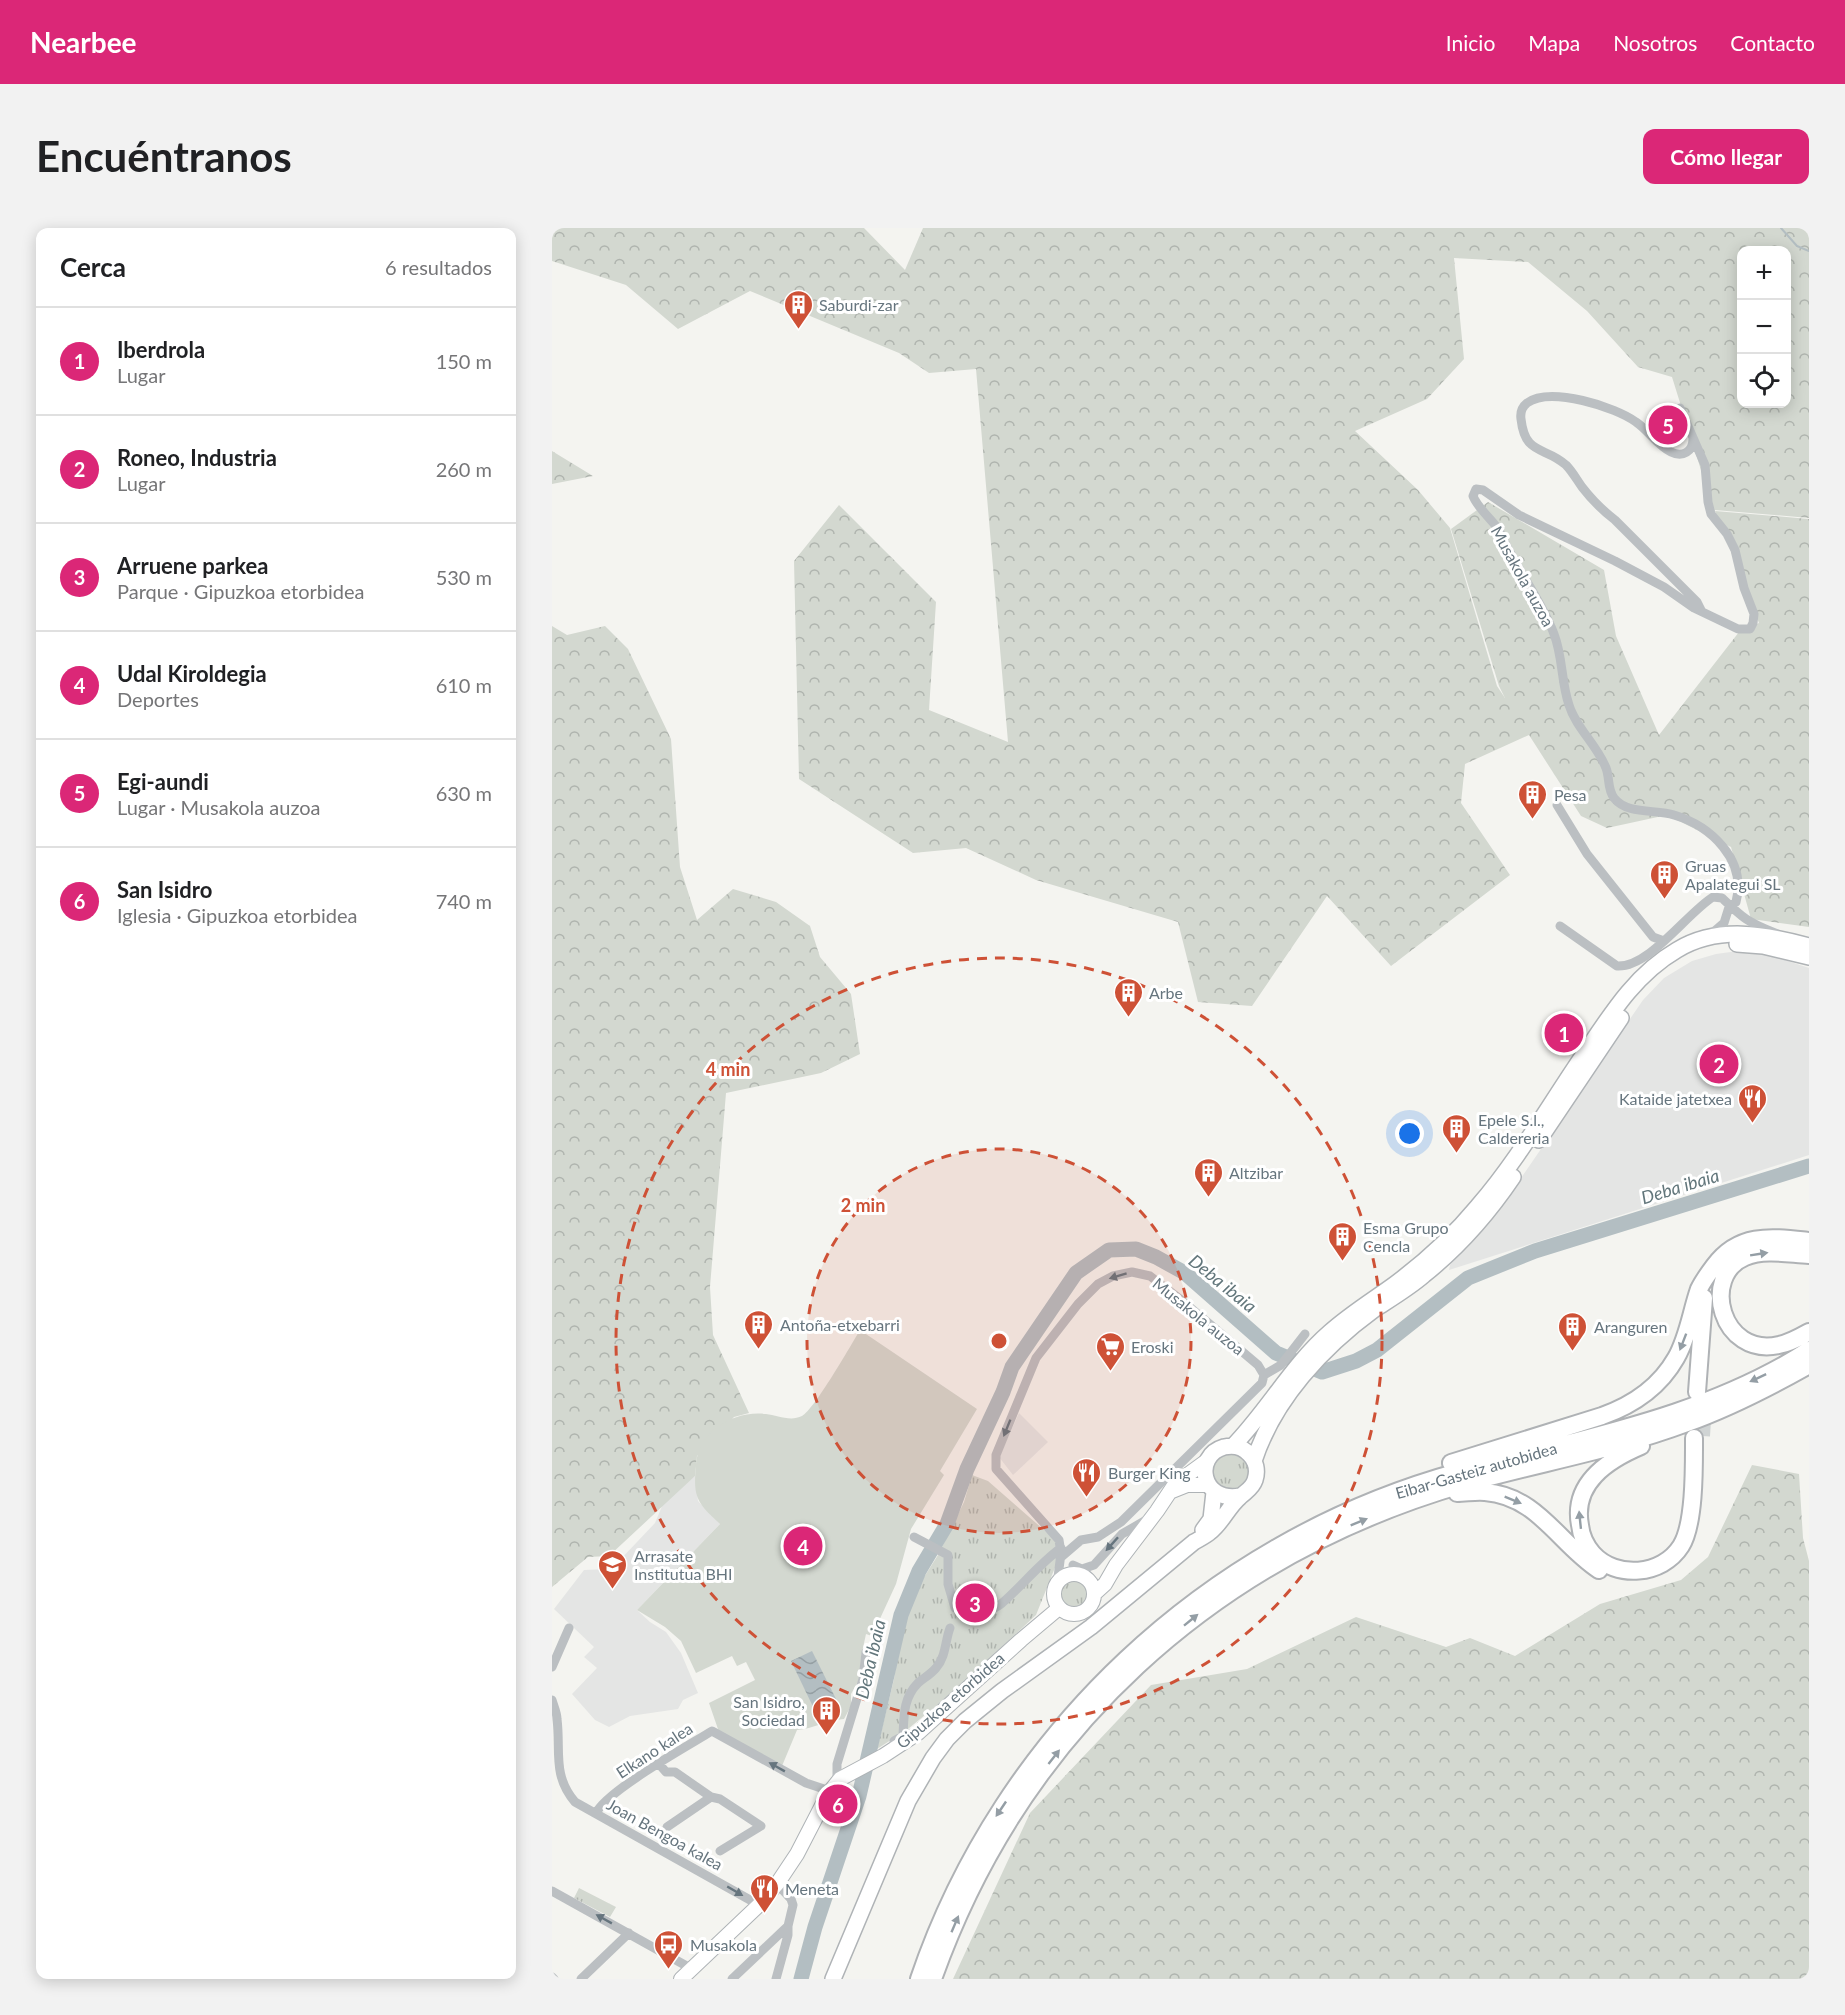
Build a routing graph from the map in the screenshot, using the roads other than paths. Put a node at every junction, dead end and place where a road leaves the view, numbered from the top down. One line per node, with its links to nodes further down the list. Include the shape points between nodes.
1 (1680, 408): 2 (street, Musakola auzoa)
2 (1693, 439): 3 (street, Musakola auzoa, via 1705,465 1707,502 1735,550 1754,614 1753,623 1750,629 1738,629); 3 (street, Musakola auzoa, via 1690,451 1672,452 1624,414 1574,399 1530,400 1520,413 1530,444 1564,464 1594,502)
3 (1702, 611): 5 (street, Musakola auzoa, via 1615,561 1519,515 1483,490 1474,491 1476,503 1499,530 1551,627 1568,704 1605,765 1613,796 1629,808 1676,815 1712,834 1734,866 1738,894)
4 (1557, 805): 8 (street, via 1601,873 1653,937)
5 (1729, 907): 7 (street, Musakola auzoa, via 1724,922); 8 (street, via 1722,898 1713,897); 9 (street, via 1749,923)
6 (1560, 926): 8 (street, via 1617,966 1626,967)
7 (1707, 938): 9 (main road, via 1743,933); 16 (main road, via 1679,948 1641,977 1496,1185 1462,1225 1416,1268 1348,1316)
8 (1664, 941)
9 (1802, 944)
10 (1809, 957): 16 (main road, via 1763,946 1722,945 1668,967 1638,995 1501,1195 1472,1231 1424,1276)
11 (1809, 1241): 13 (highway, via 1753,1239 1726,1252)
12 (1809, 1255): 13 (highway, one-way to 12, via 1756,1254)
13 (1719, 1271): 14 (highway, via 1721,1306 1737,1336 1762,1346 1779,1345); 21 (highway, via 1721,1278 1712,1305); 33 (highway, one-way to 33, via 1700,1288 1676,1359 1639,1399 1602,1416 1390,1485 1313,1521)
14 (1809, 1332)
15 (1304, 1336): 19 (street)
16 (1324, 1345): 19 (main road)
17 (1809, 1350): 33 (highway, Eibar-Gasteiz autobidea, one-way to 33, via 1767,1374 1680,1411 1456,1472 1384,1496)
18 (1809, 1365): 22 (highway, Eibar-Gasteiz autobidea)
19 (1290, 1374): 20 (street); 23 (main road); 25 (main road)
20 (1264, 1375): 31 (street, via 1262,1383 1214,1432 1121,1522); 35 (street, Musakola auzoa, one-way to 35, via 1258,1365 1150,1276 1132,1272 1098,1284 1036,1358 996,1455 996,1469 1056,1535)
21 (1701, 1390)
22 (1728, 1406): 28 (highway, Eibar-Gasteiz autobidea, via 1686,1424); 28 (highway, one-way to 22, via 1486,1492 1512,1499 1535,1511 1597,1569 1626,1580 1654,1577 1683,1558 1695,1535 1699,1513 1698,1437 1690,1520 1680,1547 1660,1565 1628,1570 1606,1564 1593,1554 1581,1531 1580,1499 1600,1469 1623,1454 1684,1431)
23 (1233, 1446): 24 (main road, via 1219,1449); 25 (main road)
24 (1208, 1460): 26 (main road, via 1205,1472); 27 (street, via 1175,1484)
25 (1254, 1461): 29 (main road, via 1254,1482)
26 (1211, 1488): 27 (street, via 1187,1485); 29 (main road, via 1222,1496); 34 (main road, via 1211,1519)
27 (1171, 1492): 30 (street)
28 (1435, 1494): 68 (highway, Eibar-Gasteiz autobidea, one-way to 28, via 977,1875 1006,1824 1079,1725 1116,1685 1209,1606 1289,1555 1335,1532)
29 (1240, 1496): 34 (main road, via 1210,1532)
30 (1153, 1516): 36 (street); 37 (street, one-way to 37, via 1122,1534 1094,1565)
31 (1098, 1537): 35 (street, via 1081,1540); 37 (street, via 1078,1547 1072,1558)
32 (917, 1539): 40 (street, via 949,1558 948,1584)
33 (1285, 1541): 67 (highway, Eibar-Gasteiz autobidea, one-way to 67, via 1159,1629 1106,1677 1070,1717 994,1819 943,1917)
34 (1194, 1542): 66 (main road, via 1091,1627 1002,1691 947,1739 908,1801)
35 (1061, 1553): 38 (street); 42 (street, via 1042,1563 999,1605)
36 (1116, 1565): 37 (street, via 1096,1575); 39 (street)
37 (1078, 1572): 38 (street); 39 (street, via 1092,1584)
38 (1058, 1582): 41 (street, via 1053,1593)
39 (1095, 1594): 41 (street, via 1084,1612 1072,1614)
40 (955, 1608)
41 (1059, 1608): 48 (street, Gipuzkoa etorbidea, via 918,1733)
42 (972, 1619)
43 (569, 1628): 46 (street)
44 (950, 1628): 48 (street, via 937,1668 907,1697 903,1736 890,1744)
45 (866, 1652): 51 (street, via 863,1679)
46 (552, 1667)
47 (552, 1700): 49 (street, via 558,1722)
48 (888, 1753): 51 (street, Gipuzkoa etorbidea)
49 (554, 1764): 53 (street, Joan Bengoa kalea, via 565,1791 575,1802)
50 (659, 1764): 51 (street, Elkano kalea, one-way to 50, via 806,1783 712,1731); 52 (street, via 666,1772 675,1772); 53 (street, Elkano kalea, via 602,1803)
51 (833, 1787): 56 (street, Gipuzkoa etorbidea)
52 (711, 1797): 54 (street); 55 (street, via 761,1826)
53 (596, 1813): 58 (street, Joan Bengoa kalea, one-way to 58)
54 (667, 1827)
55 (720, 1851)
56 (777, 1884): 58 (street, Gipuzkoa etorbidea); 59 (street, via 793,1905)
57 (552, 1891): 60 (street, one-way to 57)
58 (759, 1905): 61 (street, Gipuzkoa etorbidea)
59 (788, 1926): 64 (street); 65 (street)
60 (629, 1934): 61 (street); 62 (street)
61 (692, 1969): 63 (street, Gipuzkoa etorbidea)
62 (581, 1979)
63 (681, 1979)
64 (732, 1979)
65 (776, 1979)
66 (832, 1979)
67 (919, 1979)
68 (933, 1979)

